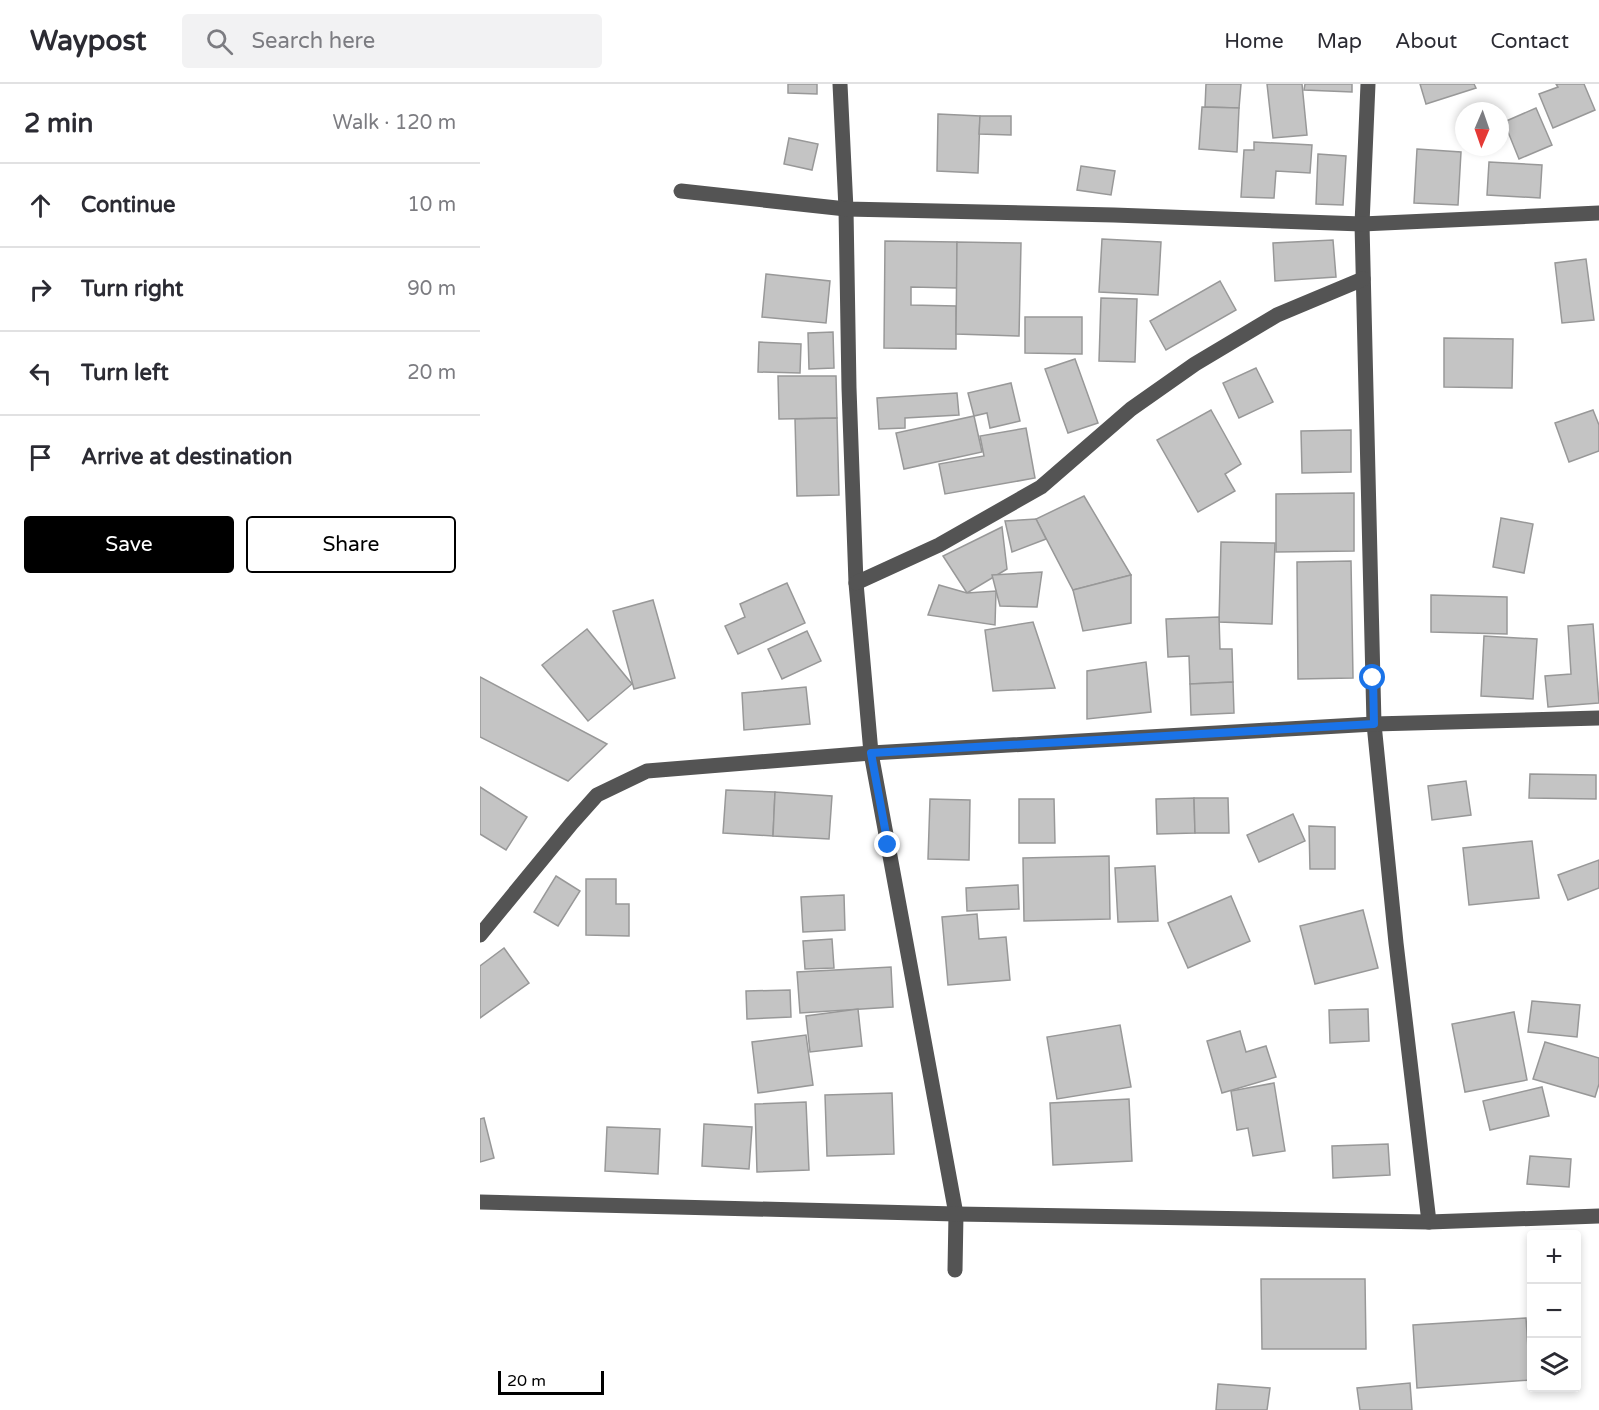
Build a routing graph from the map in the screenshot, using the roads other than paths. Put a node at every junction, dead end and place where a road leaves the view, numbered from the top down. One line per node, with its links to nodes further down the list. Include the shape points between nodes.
1 (840, 84): 4 (street)
2 (1368, 84): 6 (street)
3 (681, 191): 4 (street)
4 (846, 209): 6 (street); 8 (street)
5 (1599, 213): 6 (street)
6 (1362, 224): 7 (street)
7 (1363, 279): 8 (street, via 1277,315 1195,364 1131,409 1041,486 939,545); 10 (street)
8 (856, 583): 11 (street)
9 (1599, 718): 10 (street)
10 (1374, 724): 11 (street); 16 (street)
11 (871, 753): 12 (street, via 647,771 597,795); 14 (street)
12 (480, 935)
13 (480, 1202): 14 (street)
14 (956, 1214): 16 (street); 17 (street)
15 (1599, 1216): 16 (street)
16 (1429, 1222)
17 (955, 1270)

